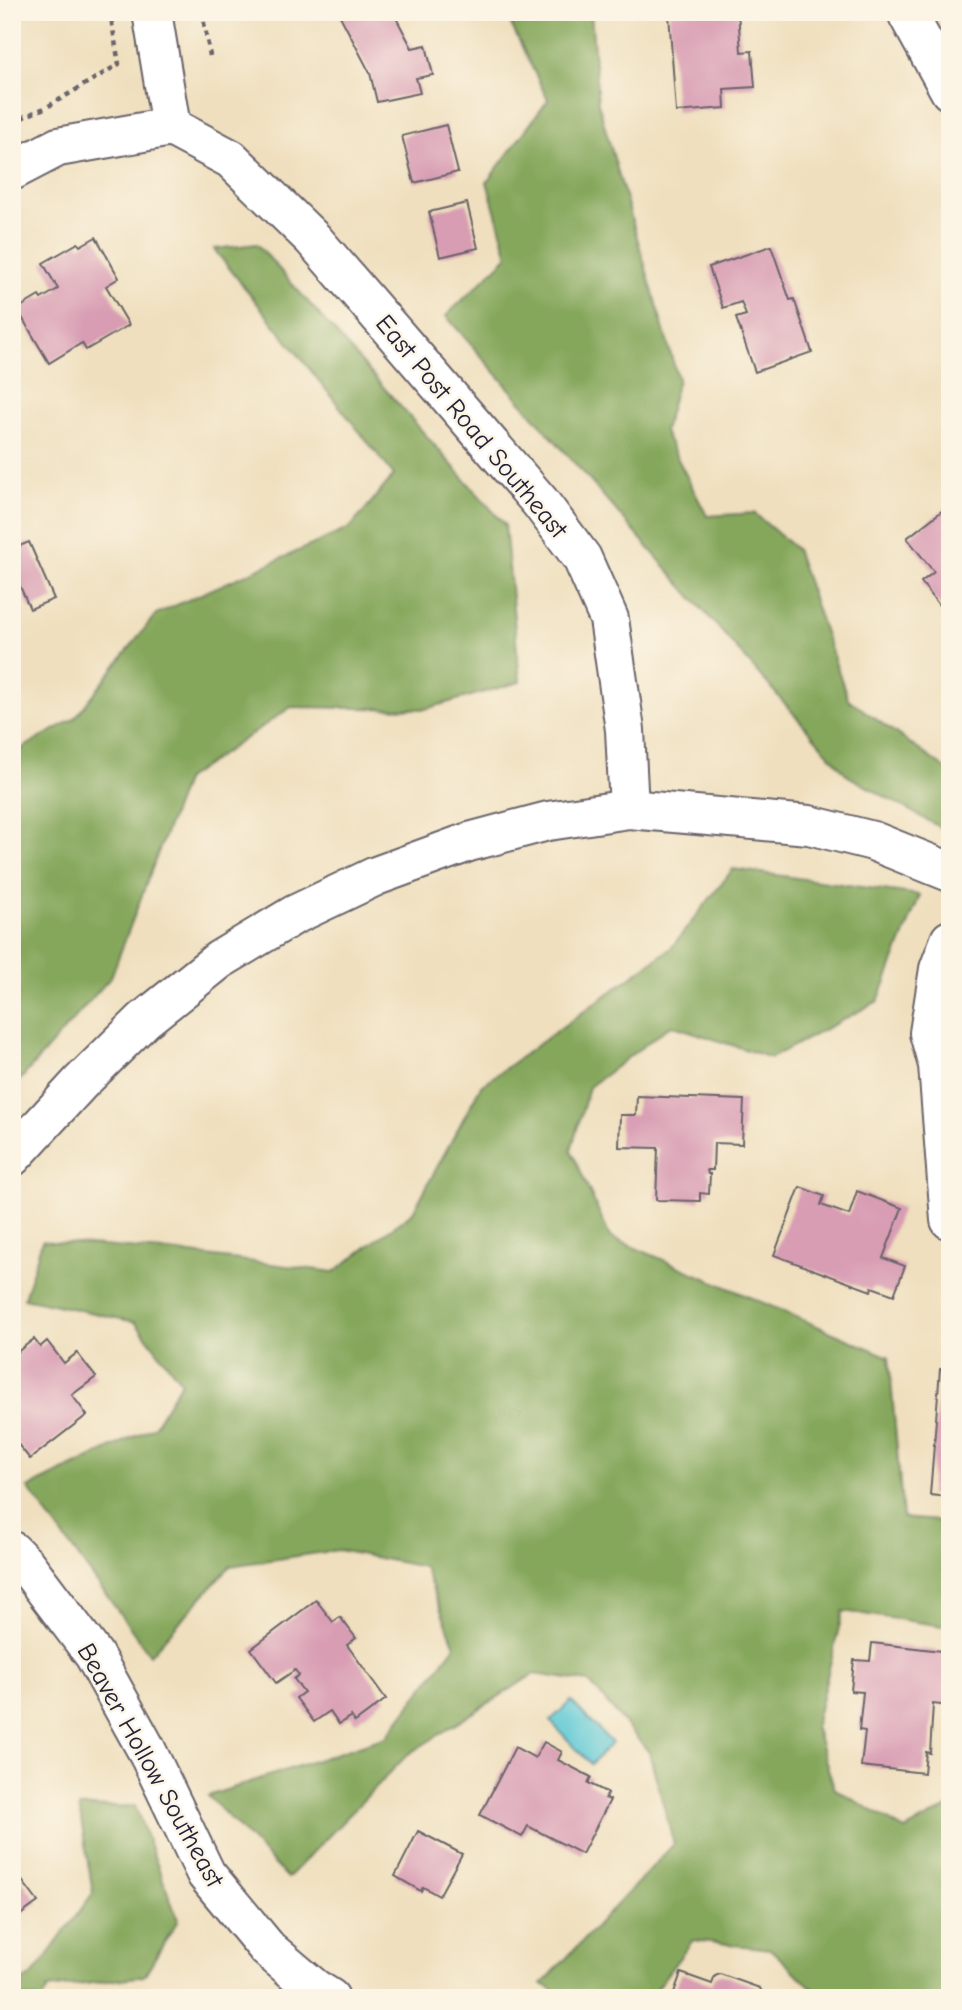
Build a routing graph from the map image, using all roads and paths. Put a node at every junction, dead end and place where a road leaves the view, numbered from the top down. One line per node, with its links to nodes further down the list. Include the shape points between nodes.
1 (110, 12): 7 (path, via 119,64)
2 (152, 12): 8 (street)
3 (202, 12): 5 (path)
4 (908, 15): 6 (street)
5 (210, 55)
6 (950, 91)
7 (12, 122)
8 (170, 127): 9 (street, via 58,147); 10 (street, East Post Road Southeast, via 231,159 313,239 540,502 582,558 609,619 625,730)
9 (12, 171)
10 (629, 808): 11 (street, via 809,825 873,841); 13 (street, via 548,821 469,842 376,876 294,915 219,960 144,1020)
11 (950, 872)
12 (950, 940): 14 (street, via 929,1033 938,1065)
13 (12, 1157)
14 (950, 1220)
15 (12, 1550): 16 (street, Beaver Hollow Southeast, via 94,1655 206,1874 268,1948)
16 (330, 1998)

